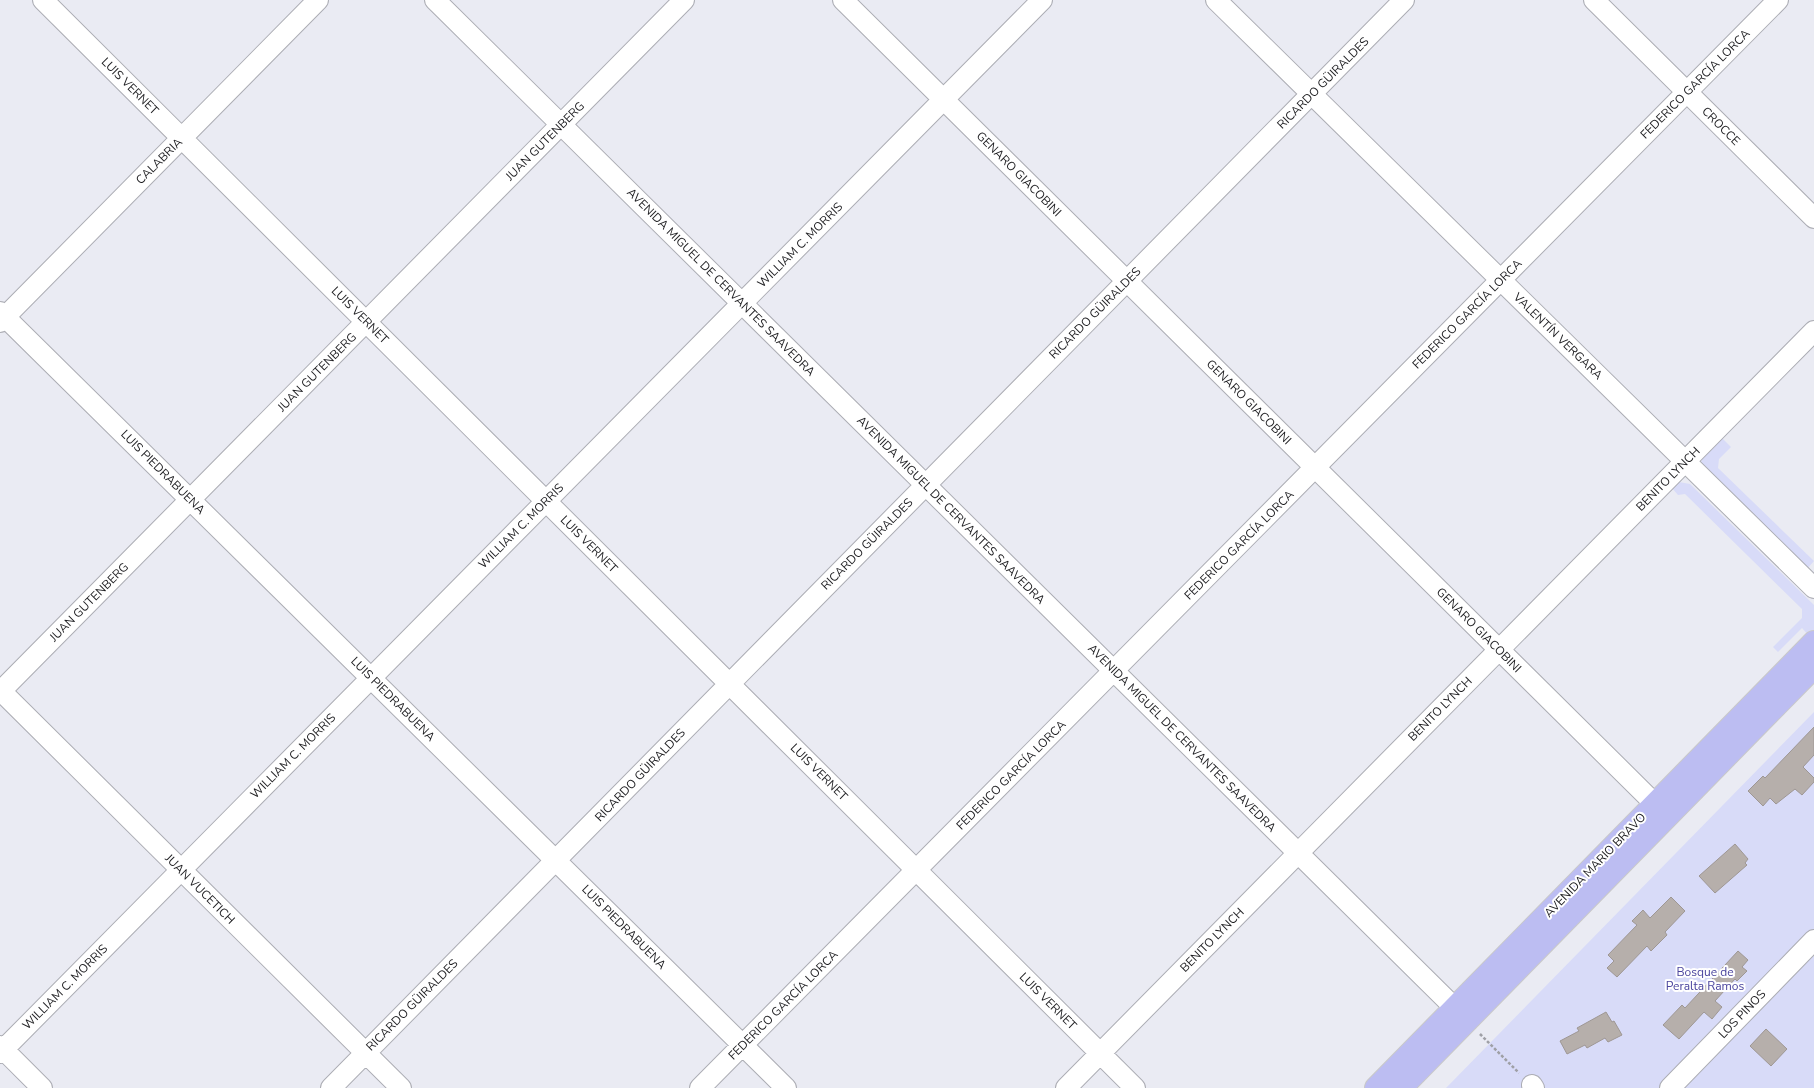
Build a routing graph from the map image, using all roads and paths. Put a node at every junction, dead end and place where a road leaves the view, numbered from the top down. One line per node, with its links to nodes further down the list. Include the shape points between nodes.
1 (43, 0): 15 (street, LUIS VERNET)
2 (318, 0): 15 (street, CALABRIA)
3 (435, 0): 14 (street, AVENIDA MIGUEL DE CERVANTES SAAVEDRA)
4 (684, 0): 14 (street, JUAN GUTENBERG)
5 (843, 0): 13 (street, GENARO GIACOBINI)
6 (1042, 0): 13 (street, WILLIAM C. MORRIS)
7 (1216, 0): 12 (street, VALENTÍN VERGARA)
8 (1404, 0): 12 (street, RICARDO GÜIRALDES)
9 (1594, 0): 11 (street, CROCCE)
10 (1778, 0): 11 (street, FEDERICO GARCÍA LORCA)
11 (1687, 92): 16 (street, CROCCE); 17 (street, FEDERICO GARCÍA LORCA)
12 (1311, 94): 17 (street, VALENTÍN VERGARA); 18 (street, RICARDO GÜIRALDES)
13 (944, 100): 18 (street, GENARO GIACOBINI); 19 (street, WILLIAM C. MORRIS)
14 (561, 124): 19 (street, AVENIDA MIGUEL DE CERVANTES SAAVEDRA); 21 (street, JUAN GUTENBERG)
15 (182, 137): 20 (street, CALABRIA); 21 (street, LUIS VERNET)
16 (1814, 218)
17 (1501, 280): 23 (street, VALENTÍN VERGARA); 24 (street, FEDERICO GARCÍA LORCA)
18 (1127, 281): 24 (street, GENARO GIACOBINI); 25 (street, RICARDO GÜIRALDES)
19 (742, 304): 25 (street, AVENIDA MIGUEL DE CERVANTES SAAVEDRA); 27 (street, WILLIAM C. MORRIS)
20 (2, 317): 26 (street, LUIS PIEDRABUENA)
21 (367, 322): 26 (street, JUAN GUTENBERG); 27 (street, LUIS VERNET)
22 (1814, 331): 23 (street, BENITO LYNCH)
23 (1685, 461): 28 (street, VALENTÍN VERGARA); 30 (street, BENITO LYNCH)
24 (1316, 468): 30 (street, GENARO GIACOBINI); 32 (street, FEDERICO GARCÍA LORCA)
25 (925, 485): 32 (street, AVENIDA MIGUEL DE CERVANTES SAAVEDRA); 34 (street, RICARDO GÜIRALDES)
26 (191, 500): 33 (street, LUIS PIEDRABUENA); 35 (street, JUAN GUTENBERG)
27 (546, 501): 33 (street, WILLIAM C. MORRIS); 34 (street, LUIS VERNET)
28 (1814, 588)
29 (1814, 642): 36 (main road, AVENIDA MARIO BRAVO)
30 (1499, 650): 36 (street, GENARO GIACOBINI); 37 (street, BENITO LYNCH)
31 (1814, 667): 42 (main road, AVENIDA MARIO BRAVO)
32 (1114, 671): 37 (street, AVENIDA MIGUEL DE CERVANTES SAAVEDRA); 40 (street, FEDERICO GARCÍA LORCA)
33 (371, 678): 38 (street, LUIS PIEDRABUENA); 39 (street, WILLIAM C. MORRIS)
34 (729, 684): 38 (street, RICARDO GÜIRALDES); 40 (street, LUIS VERNET)
35 (0, 691): 39 (street, JUAN VUCETICH)
36 (1655, 804): 42 (main road, AVENIDA MARIO BRAVO)
37 (1298, 853): 42 (street, AVENIDA MIGUEL DE CERVANTES SAAVEDRA); 46 (street, BENITO LYNCH)
38 (556, 860): 43 (street, LUIS PIEDRABUENA); 45 (street, RICARDO GÜIRALDES)
39 (181, 870): 44 (street, WILLIAM C. MORRIS); 45 (street, JUAN VUCETICH)
40 (917, 870): 43 (street, FEDERICO GARCÍA LORCA); 46 (street, LUIS VERNET)
41 (1814, 940): 57 (street, LOS PINOS)
42 (1461, 1014): 47 (path); 55 (main road, AVENIDA MARIO BRAVO); 56 (main road, AVENIDA MARIO BRAVO)
43 (743, 1044): 51 (street, FEDERICO GARCÍA LORCA); 52 (street, LUIS PIEDRABUENA)
44 (1, 1050): 48 (street)
45 (365, 1053): 49 (street, RICARDO GÜIRALDES); 50 (street, JUAN VUCETICH)
46 (1100, 1053): 53 (street, BENITO LYNCH); 54 (street, LUIS VERNET)
47 (1533, 1087)
48 (42, 1088)
49 (331, 1088)
50 (401, 1088)
51 (700, 1088)
52 (786, 1088)
53 (1066, 1088)
54 (1135, 1088)
55 (1376, 1088)
56 (1401, 1088)
57 (1670, 1088)

